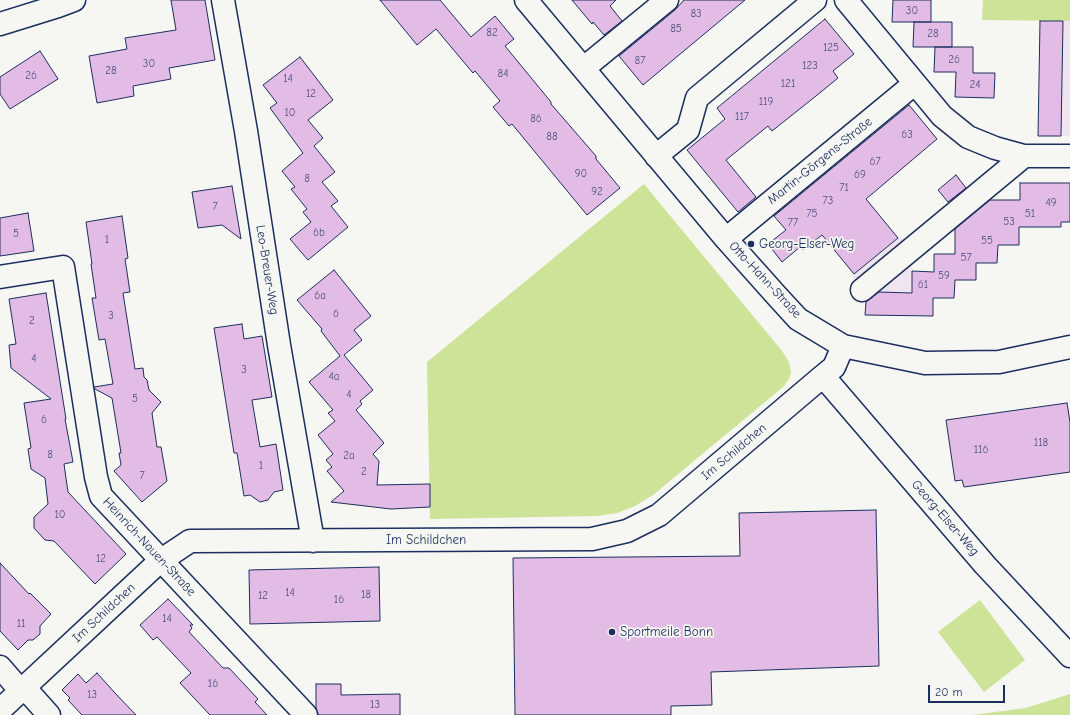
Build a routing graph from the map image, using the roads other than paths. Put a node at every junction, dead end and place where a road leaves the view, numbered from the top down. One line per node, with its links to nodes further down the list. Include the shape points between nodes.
1 (74, 0): 7 (street)
2 (223, 0): 19 (street, Leo-Breuer-Weg)
3 (526, 0): 8 (street, Otto-Hahn-Straße)
4 (667, 0): 8 (street)
5 (815, 0): 10 (street, via 697,98 688,130)
6 (846, 0): 9 (street)
7 (0, 24)
8 (584, 68): 10 (street, Otto-Hahn-Straße)
9 (914, 84): 11 (street, via 942,116 968,137); 13 (street, Martin-Görgens-Straße)
10 (656, 156): 13 (street, Otto-Hahn-Straße)
11 (1024, 156): 12 (street); 15 (street)
12 (1070, 156)
13 (726, 239): 16 (street, Otto-Hahn-Straße, via 798,319)
14 (0, 277): 20 (street, Heinrich-Nauen-Straße, via 63,267 101,496)
15 (862, 290)
16 (843, 346): 17 (street, Otto-Hahn-Straße, via 925,363 999,362); 18 (street, Im Schildchen, via 834,367)
17 (1070, 347)
18 (823, 376): 19 (street, Im Schildchen, via 659,515 627,531 592,539); 21 (street, Georg-Elser-Weg, via 985,565)
19 (313, 540): 20 (street, Im Schildchen, via 190,541)
20 (160, 561): 23 (street, Im Schildchen); 26 (street, Heinrich-Nauen-Straße)
21 (1070, 656)
22 (0, 667): 23 (street)
23 (22, 689): 24 (street, Im Schildchen); 25 (street)
24 (0, 710)
25 (49, 715)
26 (306, 715)

